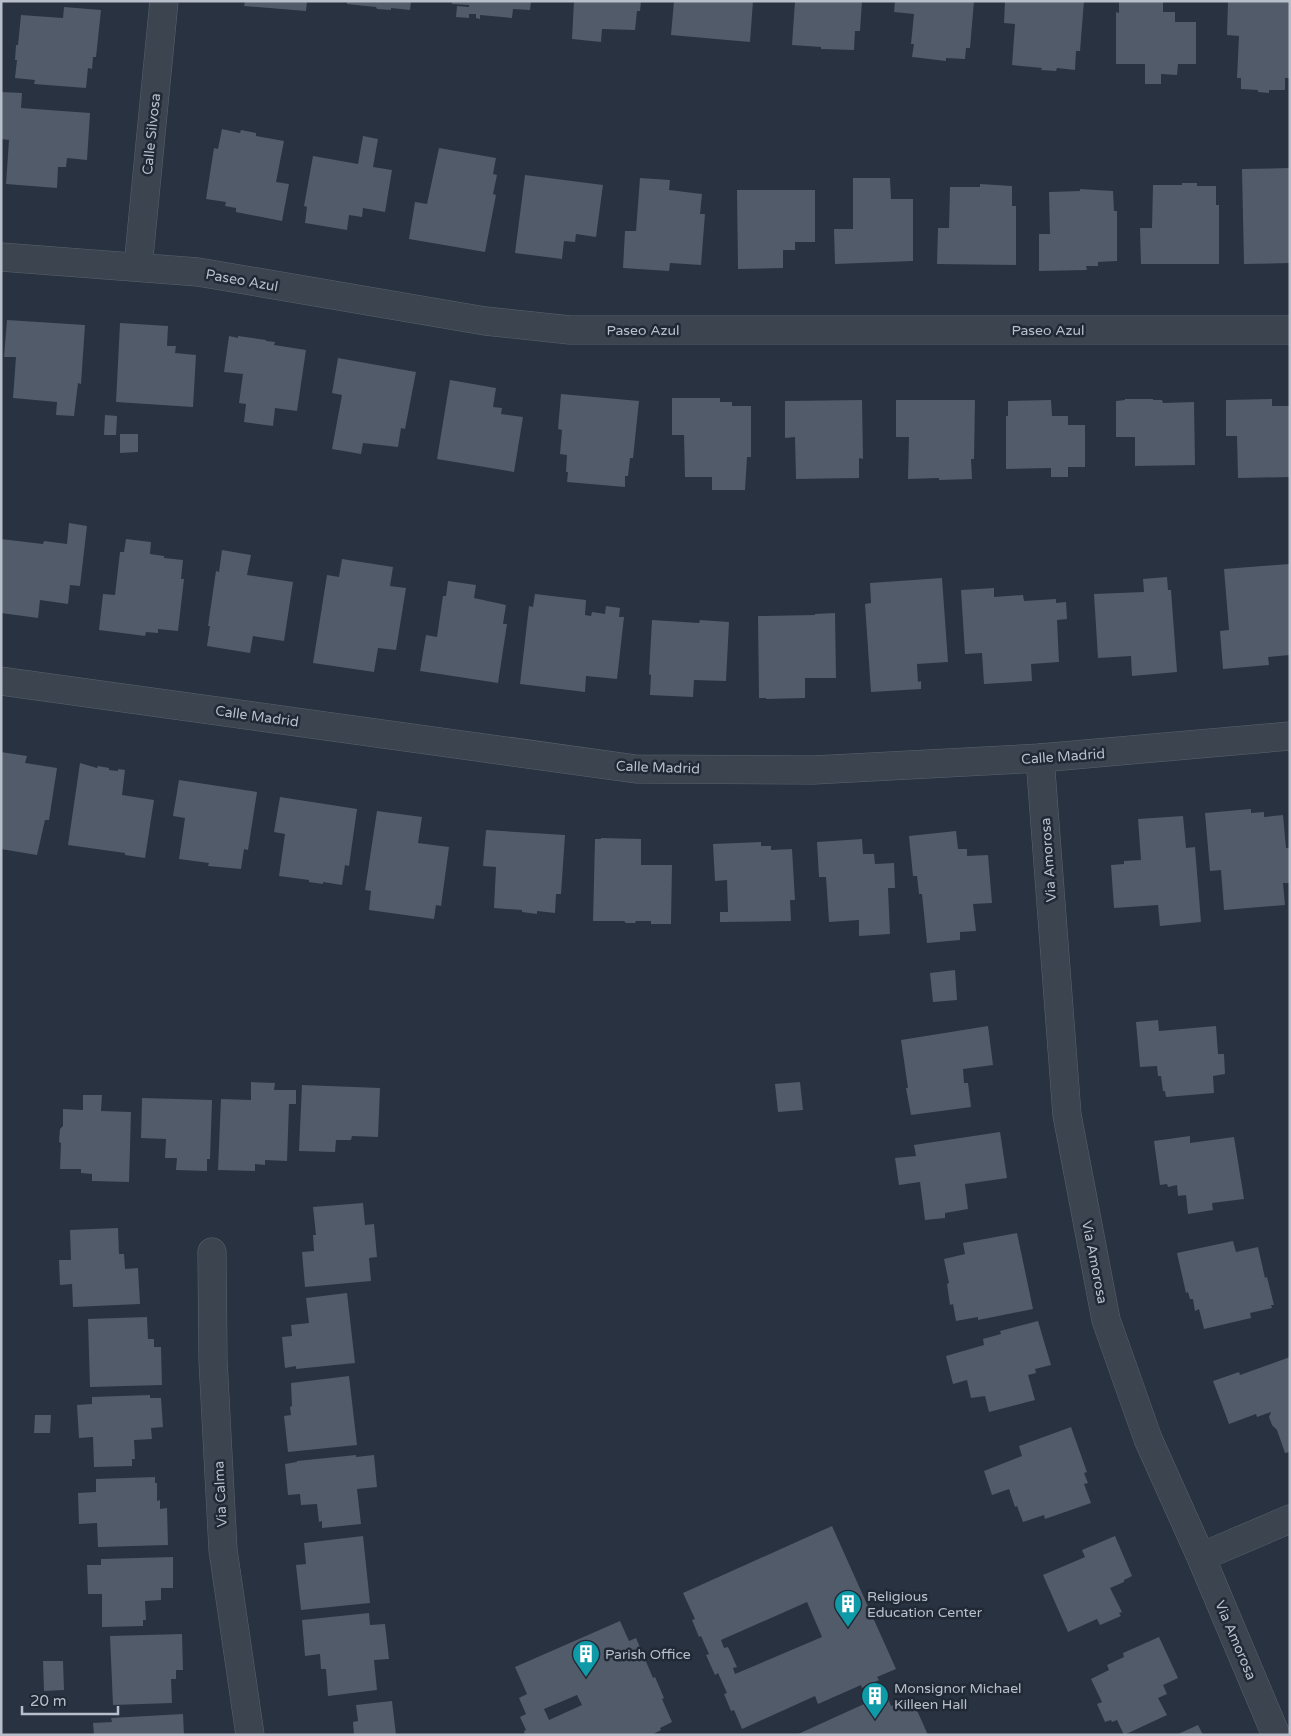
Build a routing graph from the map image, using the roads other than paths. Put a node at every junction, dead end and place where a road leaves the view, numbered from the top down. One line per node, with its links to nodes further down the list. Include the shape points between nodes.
1 (164, 1): 3 (street, Calle Silvosa)
2 (1, 257): 3 (street, Paseo Azul)
3 (138, 266): 4 (street, Paseo Azul, via 198,272 485,321 570,330)
4 (1290, 330)
5 (1, 681): 7 (street, Calle Madrid, via 636,769 814,770)
6 (1290, 736): 7 (street, Calle Madrid)
7 (1040, 758): 10 (street, Via Amorosa, via 1067,1115 1106,1320 1148,1439)
8 (212, 1252): 11 (street, Via Calma, via 213,1360 222,1550)
9 (1290, 1519): 10 (street)
10 (1201, 1557): 12 (street, Via Amorosa)
11 (250, 1735)
12 (1276, 1735)

